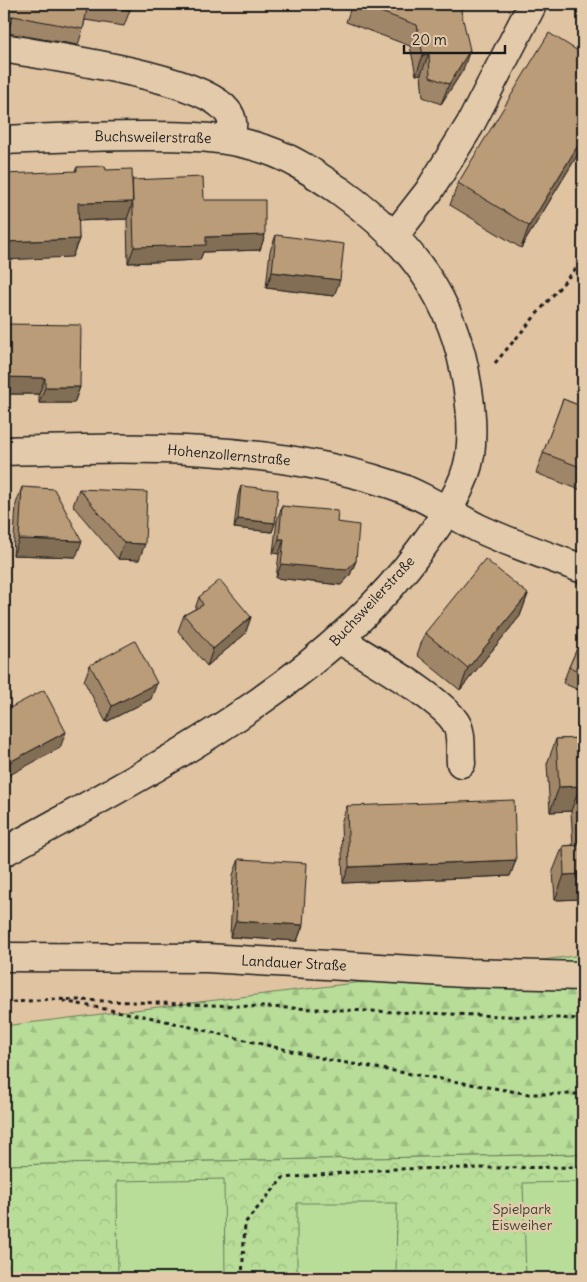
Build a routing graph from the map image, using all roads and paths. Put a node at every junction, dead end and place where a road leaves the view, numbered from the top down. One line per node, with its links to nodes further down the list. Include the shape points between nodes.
1 (531, 7): 5 (street, via 470,125 429,191)
2 (4, 48): 4 (street, via 121,70 208,94 227,110 233,121)
3 (4, 140): 4 (street, Buchsweilerstraße, via 186,136)
4 (230, 140): 5 (street, Buchsweilerstraße, via 267,150 303,165)
5 (394, 236): 7 (street, Buchsweilerstraße, via 417,262 439,295 453,326)
6 (583, 260): 7 (path)
7 (468, 393): 9 (street, Buchsweilerstraße, via 470,457)
8 (4, 451): 9 (street, Hohenzollernstraße, via 177,448 275,456 346,470 392,484)
9 (448, 510): 10 (street, Hohenzollernstraße, via 502,538); 11 (street, Buchsweilerstraße, via 421,549 383,594)
10 (583, 569)
11 (339, 639): 12 (street, via 408,682 451,716 458,726); 13 (street, Buchsweilerstraße, via 256,705)
12 (461, 763)
13 (4, 852)
14 (4, 957): 15 (street, Landauer Straße, via 207,958 464,974)
15 (583, 976)
16 (52, 999): 17 (path); 18 (path); 19 (path, via 153,1018 330,1060 529,1094)
17 (4, 1003)
18 (583, 1019)
19 (583, 1094)
20 (583, 1167): 21 (path, via 391,1169 283,1178 245,1223)
21 (242, 1278)

